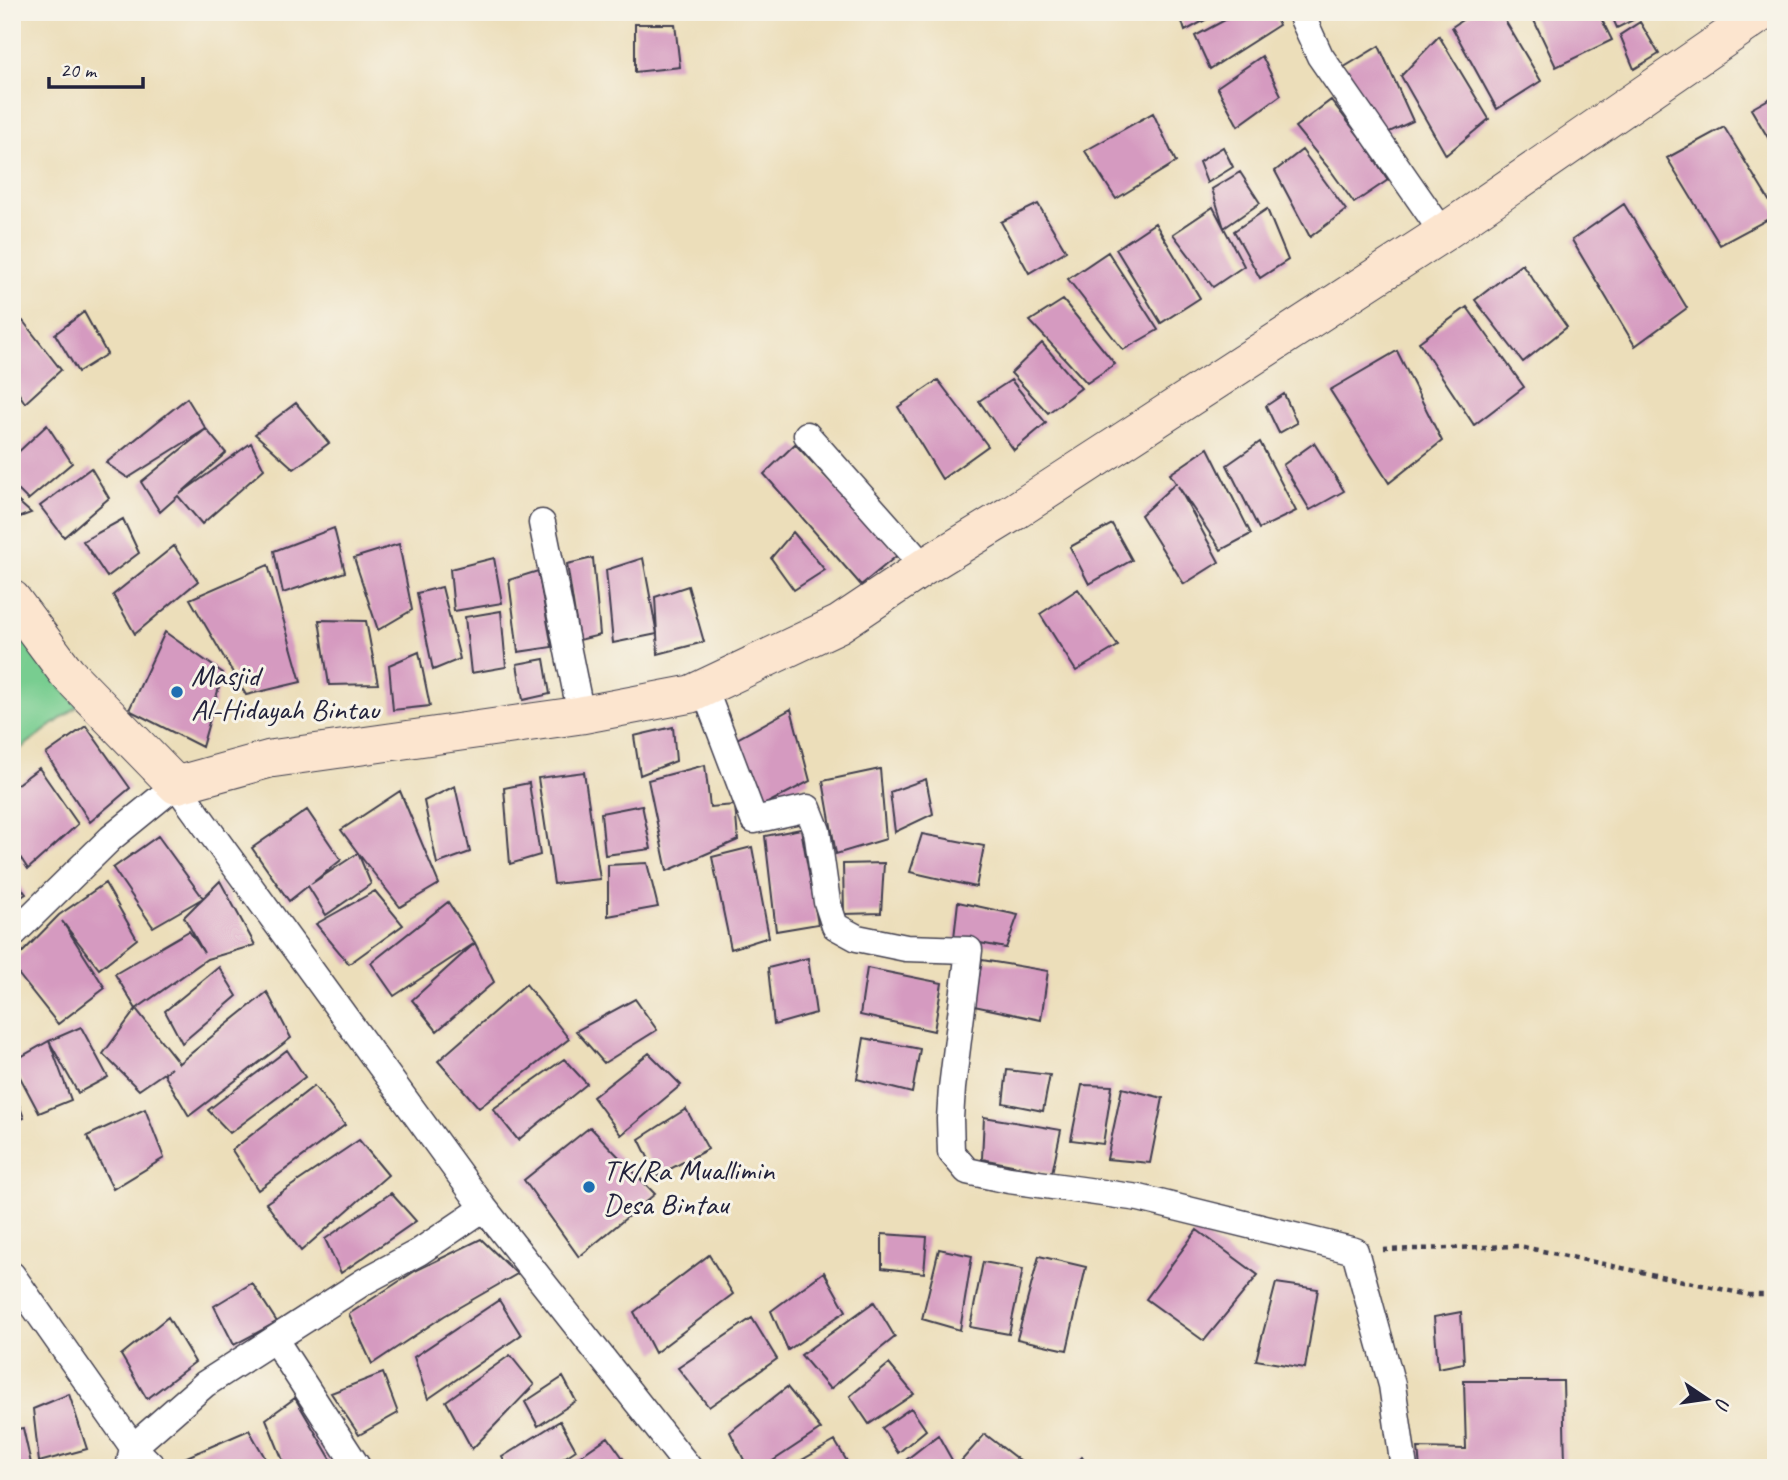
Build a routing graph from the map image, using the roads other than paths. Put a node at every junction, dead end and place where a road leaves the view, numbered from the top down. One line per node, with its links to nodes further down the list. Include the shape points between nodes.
1 (1300, 12): 3 (street, via 1320,56)
2 (1763, 12): 3 (street)
3 (1443, 233): 6 (street)
4 (807, 435): 6 (street)
5 (542, 523): 9 (street)
6 (924, 567): 8 (street, via 839,624)
7 (12, 598): 10 (street, via 67,673)
8 (704, 688): 9 (street); 19 (street, via 754,820 808,808 817,831 835,926 858,938 906,948 969,950 950,1119 951,1152 967,1171 1139,1198 1355,1251 1392,1385)
9 (581, 715): 10 (street, via 270,759)
10 (176, 785): 11 (street, via 111,838); 12 (street)
11 (12, 935)
12 (484, 1208): 14 (street); 18 (street)
13 (12, 1275): 15 (street)
14 (275, 1339): 15 (street, via 205,1384); 17 (street)
15 (131, 1457): 16 (street)
16 (154, 1468)
17 (358, 1468)
18 (689, 1468)
19 (1404, 1468)

